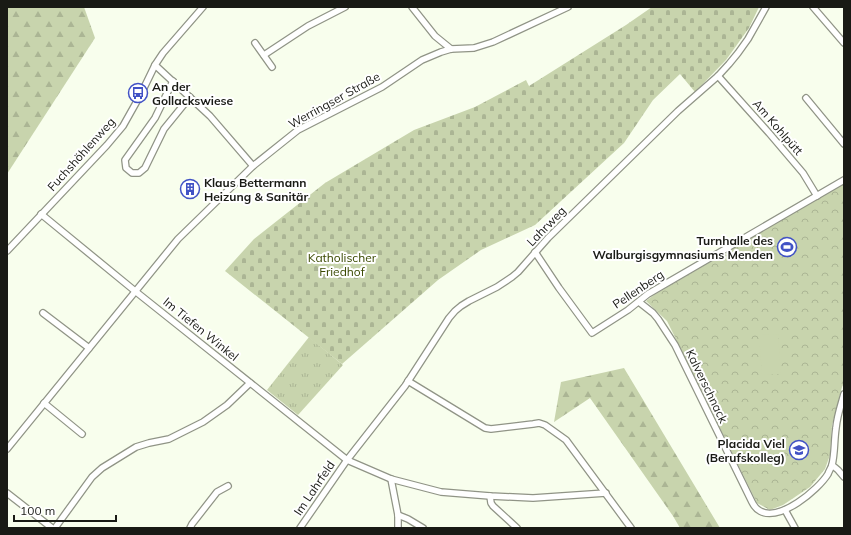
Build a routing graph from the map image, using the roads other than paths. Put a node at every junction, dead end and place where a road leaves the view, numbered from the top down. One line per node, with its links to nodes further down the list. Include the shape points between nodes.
1 (203, 7): 11 (street, Fuchshöhlenweg)
2 (345, 7): 10 (street, via 308,26)
3 (412, 7): 9 (street, via 435,36)
4 (568, 7): 9 (street, Werringser Straße, via 493,42 474,48)
5 (766, 7): 13 (street, Lahrweg, via 738,54)
6 (813, 7): 8 (street)
7 (255, 43): 10 (street)
8 (844, 43)
9 (451, 49): 18 (street, Werringser Straße, via 422,60 382,87 298,130)
10 (264, 55): 12 (street)
11 (155, 65): 14 (street); 21 (street, Fuchshöhlenweg, via 123,126)
12 (272, 67)
13 (718, 76): 20 (street, Am Kohlpütt, via 803,173); 23 (street, Lahrweg, via 678,111)
14 (173, 81): 15 (street); 15 (street, via 155,118 125,160 126,168 132,173 139,173 145,168 164,129)
15 (190, 98): 18 (street, via 210,116)
16 (806, 98): 17 (street)
17 (844, 144)
18 (253, 166): 24 (street, Werringser Straße, via 178,239)
19 (844, 180): 20 (street, Pellenberg)
20 (817, 196): 25 (street, Pellenberg)
21 (41, 214): 22 (street, Fuchshöhlenweg); 24 (street, Im Tiefen Winkel)
22 (7, 251)
23 (535, 252): 25 (street, Pellenberg, via 592,332); 28 (street, Lahrweg, via 512,277 455,311)
24 (135, 291): 27 (street, Werringser Straße); 29 (street, Im Tiefen Winkel)
25 (638, 302): 42 (street, Kalverschnack, via 658,319 675,344 754,506 766,513)
26 (43, 312): 27 (street)
27 (89, 348): 31 (street, Werringser Straße)
28 (408, 381): 34 (street, Lahrweg); 40 (street, via 485,428 539,423 545,425 566,440)
29 (250, 383): 34 (street, Im Tiefen Winkel); 45 (street, via 204,422 169,439 136,447 102,468 92,477)
30 (844, 394): 35 (street, via 838,416)
31 (44, 403): 32 (street); 33 (street, Werringser Straße)
32 (82, 434)
33 (7, 449)
34 (346, 460): 37 (street, Im Tiefen Winkel); 47 (street, Im Lahrfeld)
35 (832, 465): 36 (street); 42 (street, Kalverschnack, via 828,474 813,491)
36 (844, 477)
37 (391, 479): 41 (street, Im Tiefen Winkel, via 441,492); 43 (street)
38 (228, 486): 46 (street, via 218,492)
39 (7, 493): 44 (street)
40 (606, 493): 41 (street, Im Tiefen Winkel, via 533,498); 51 (street)
41 (490, 496): 50 (street, via 493,506)
42 (785, 510): 52 (street)
43 (398, 516): 48 (street); 49 (street)
44 (52, 528)
45 (55, 528)
46 (190, 528)
47 (300, 528)
48 (398, 528)
49 (423, 528)
50 (517, 528)
51 (631, 528)
52 (795, 528)

